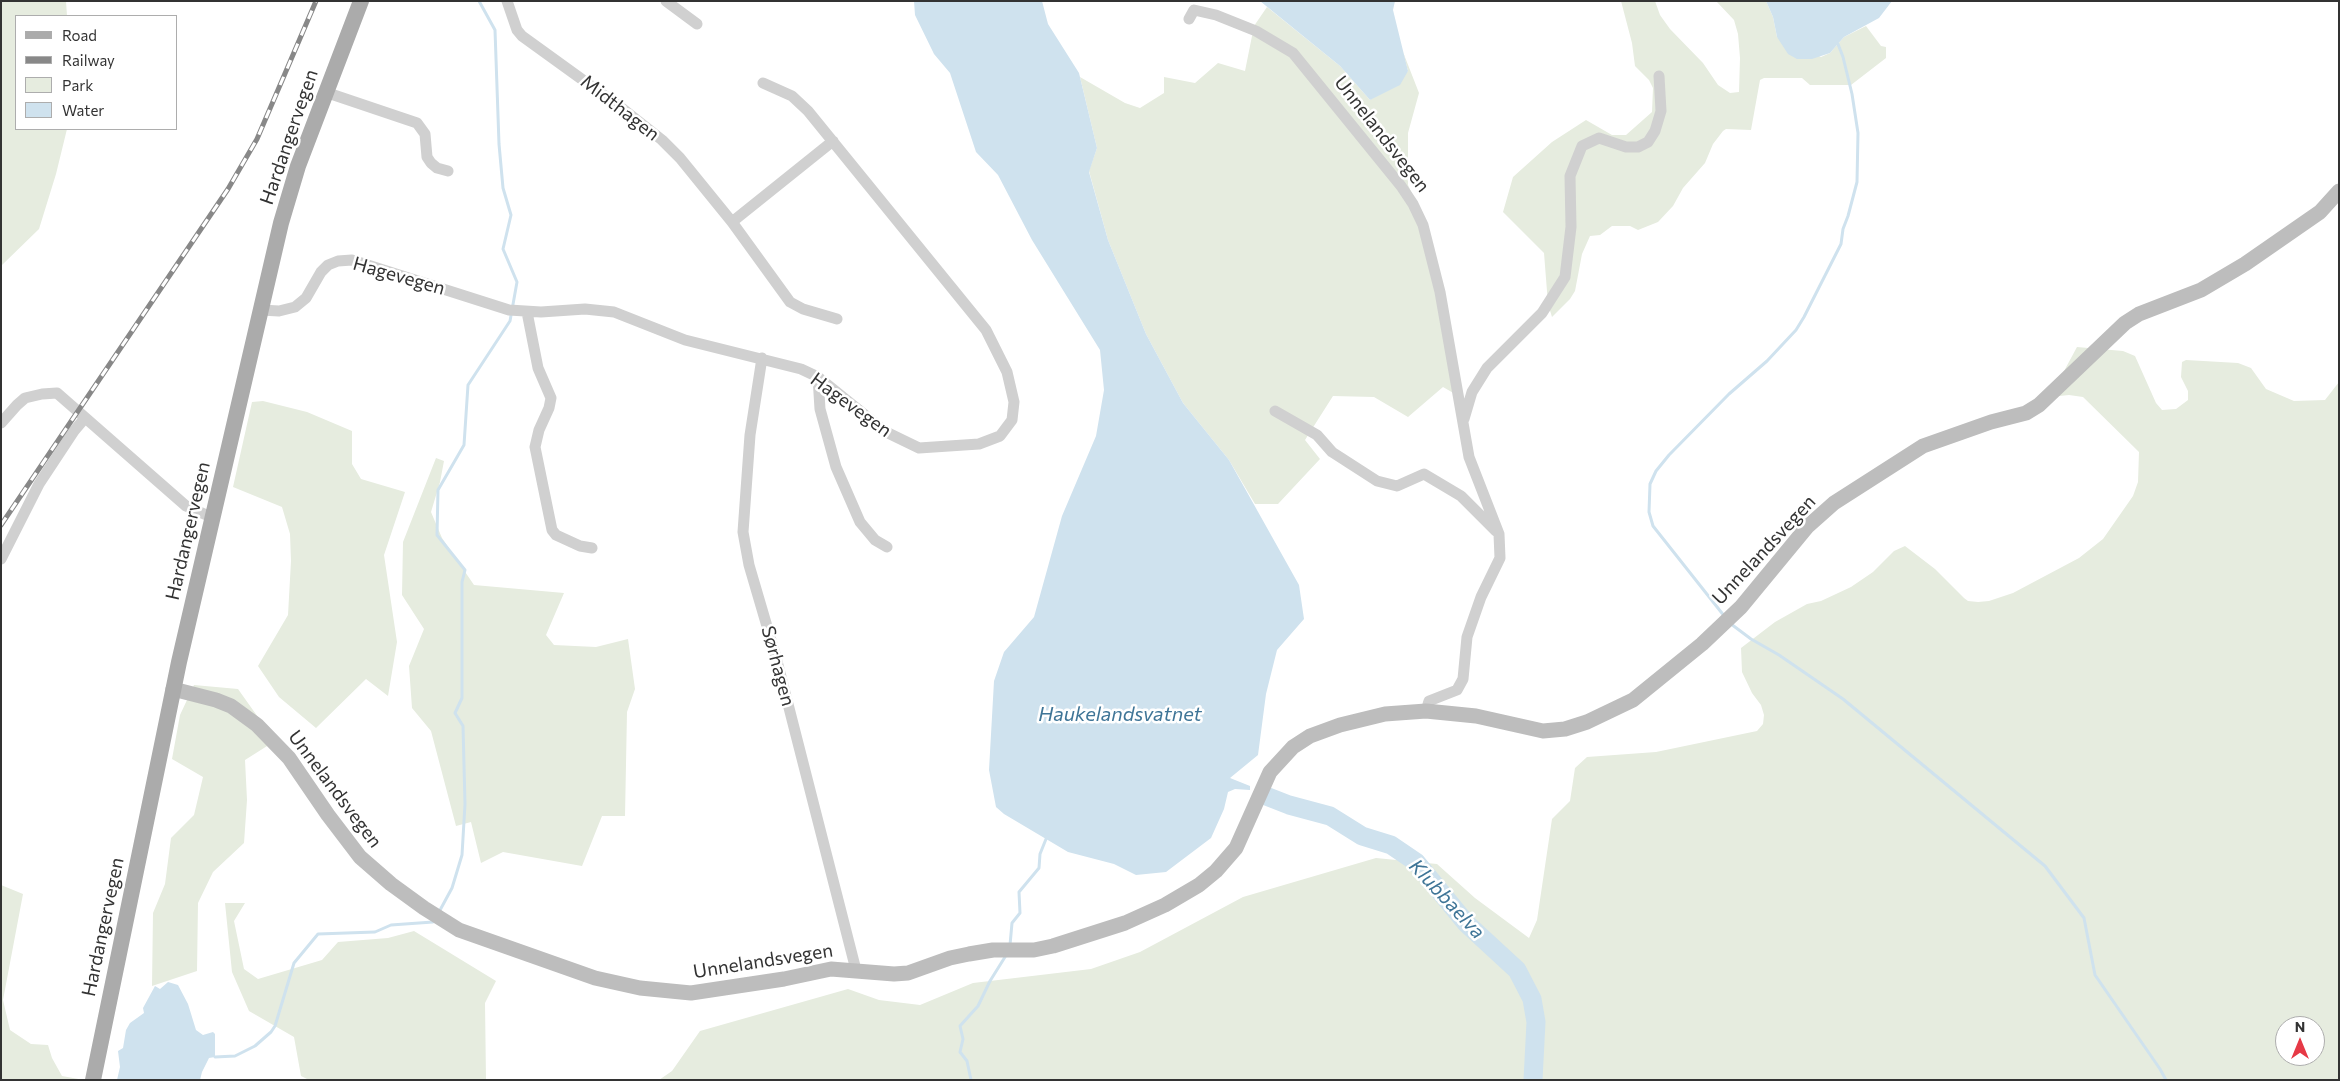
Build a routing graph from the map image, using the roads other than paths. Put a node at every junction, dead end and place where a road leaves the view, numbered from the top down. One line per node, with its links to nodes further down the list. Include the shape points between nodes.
1 (361, 1): 8 (main road, Hardangervegen)
2 (506, 1): 12 (street, Midthagen, via 522,36 662,140 693,172)
3 (666, 1): 5 (street)
4 (1189, 19): 21 (street, Unnelandsvegen, via 1194,10 1216,15 1293,53 1413,204 1423,225 1440,292)
5 (697, 24)
6 (1659, 76): 21 (street, Unnelandsvegen, via 1661,111 1648,142 1638,147 1626,147 1599,138 1582,146 1570,176 1571,227 1565,277 1542,313 1487,368 1472,392)
7 (763, 83): 9 (street, Hagevegen, via 792,96)
8 (326, 92): 10 (street, via 416,123 425,134 427,157 437,168); 13 (main road, Hardangervegen, via 290,191)
9 (833, 141): 12 (street); 17 (street, Hagevegen, via 986,330 1007,372 1014,411 1007,428 990,442 919,448 886,432)
10 (448, 171)
11 (2339, 190): 28 (main road, Unnelandsvegen, via 2320,212 2245,264 2201,290 2139,314 2125,323 2039,405 2026,413 1923,446 1834,503 1807,527 1741,607 1702,644 1633,700 1587,722 1543,731 1476,716)
12 (732, 222): 15 (street, Midthagen, via 790,302)
13 (261, 310): 14 (street, Hagevegen, via 279,311 294,307 306,298 328,265 352,260); 22 (main road, Hardangervegen)
14 (518, 311): 16 (street, Hagevegen, via 585,309 614,312 685,340); 25 (street, via 550,398 535,446 552,530 580,546)
15 (837, 319)
16 (762, 358): 17 (street, Hagevegen); 29 (street, Sørhagen, via 750,435 743,532)
17 (818, 377): 24 (street, via 820,409 836,467 860,522 875,540)
18 (1275, 412): 23 (street, via 1318,435 1332,452 1377,482 1397,486 1424,474 1461,496)
19 (85, 418): 20 (street, via 57,393 25,398); 22 (street, via 186,506); 26 (street, via 39,484)
20 (1, 423)
21 (1463, 424): 23 (street, Unnelandsvegen, via 1469,457)
22 (211, 517): 27 (main road, Hardangervegen)
23 (1499, 534): 28 (street, Unnelandsvegen, via 1500,558 1467,637 1463,679 1457,690 1429,701)
24 (887, 546)
25 (592, 548)
26 (1, 559)
27 (173, 689): 29 (main road, Unnelandsvegen, via 216,700 257,725 289,758 360,857 391,884 459,930 602,980 670,992 722,989 831,969); 30 (main road, Hardangervegen)
28 (1426, 711): 29 (main road, Unnelandsvegen, via 1385,714 1340,725 1310,736 1293,747 1270,772 1245,831 1228,859 1199,885 1165,906 1125,923 1034,950 993,950 969,954 901,974)
29 (856, 970)
30 (93, 1080)

